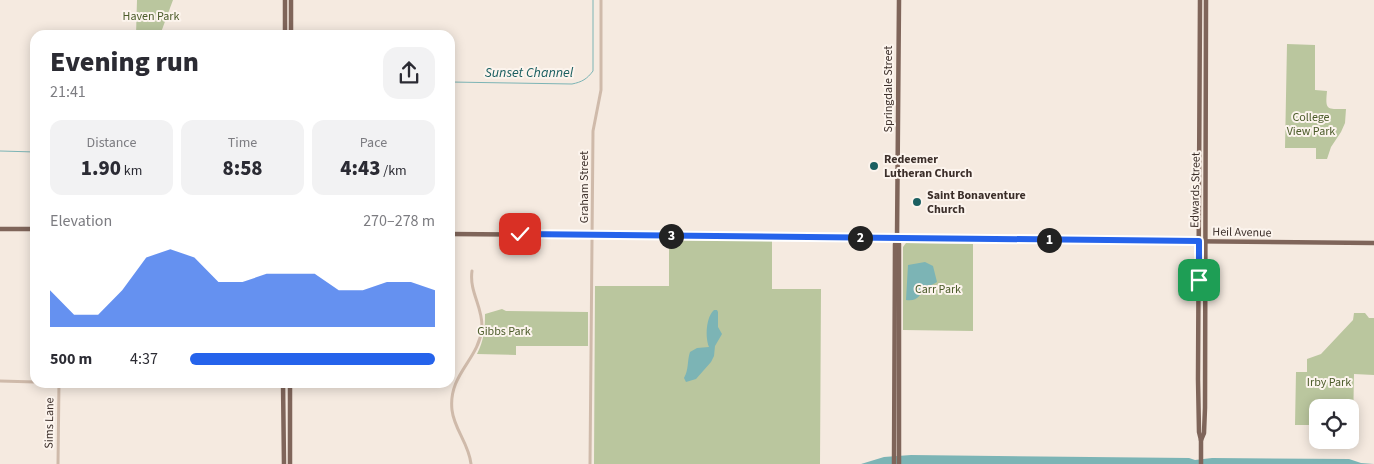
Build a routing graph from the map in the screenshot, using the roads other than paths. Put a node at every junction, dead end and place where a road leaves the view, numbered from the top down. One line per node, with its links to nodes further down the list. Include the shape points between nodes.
1 (286, 0): 7 (main road)
2 (291, 0): 8 (main road)
3 (601, 0): 12 (street, Graham Street, via 600,96 593,131)
4 (899, 0): 13 (main road, Springdale Street)
5 (1200, 0): 14 (main road, Edwards Street)
6 (1206, 0): 14 (main road, Edwards Street)
7 (285, 30)
8 (291, 30)
9 (0, 229): 10 (main road)
10 (30, 229)
11 (455, 234): 12 (main road, Heil Avenue)
12 (593, 235): 13 (main road, Heil Avenue); 29 (street, Graham Street)
13 (897, 239): 14 (main road, Heil Avenue); 24 (main road, Springdale Street)
14 (1202, 241): 15 (main road, Heil Avenue); 32 (main road, Edwards Street, via 1198,432)
15 (1374, 243)
16 (472, 271): 19 (street, via 474,295 482,317 481,335)
17 (0, 382): 18 (street)
18 (30, 382)
19 (455, 386)
20 (59, 388): 25 (street, Sims Lane)
21 (283, 388): 26 (main road)
22 (290, 388): 27 (main road)
23 (454, 388): 28 (street, via 452,410)
24 (896, 456): 30 (main road, Springdale Street); 31 (main road, Springdale Street)
25 (58, 464)
26 (284, 464)
27 (290, 464)
28 (471, 464)
29 (590, 464)
30 (894, 464)
31 (899, 464)
32 (1201, 464)

